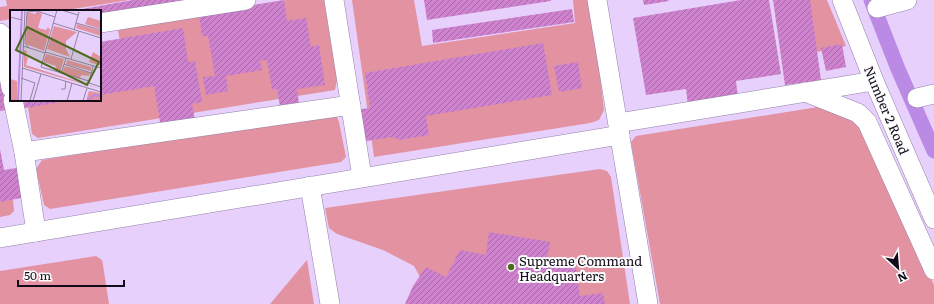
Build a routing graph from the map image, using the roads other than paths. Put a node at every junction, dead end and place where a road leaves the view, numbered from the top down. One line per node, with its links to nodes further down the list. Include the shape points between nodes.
1 (246, 0): 7 (street)
2 (334, 0): 13 (street)
3 (597, 0): 14 (street)
4 (842, 0): 10 (street, Number 2 Road)
5 (907, 0): 6 (street)
6 (877, 8)
7 (101, 23)
8 (5, 41): 9 (street)
9 (10, 80)
10 (874, 81): 11 (street); 18 (street, Number 2 Road)
11 (805, 92): 14 (street); 21 (street, via 858,113 867,122)
12 (13, 101): 15 (street)
13 (351, 105): 15 (street); 16 (street)
14 (619, 129): 16 (street); 23 (street)
15 (24, 152): 19 (street)
16 (362, 177): 17 (street)
17 (310, 186): 19 (street); 22 (street)
18 (934, 219)
19 (36, 232): 20 (street)
20 (0, 238)
21 (934, 270)
22 (330, 304)
23 (648, 304)

